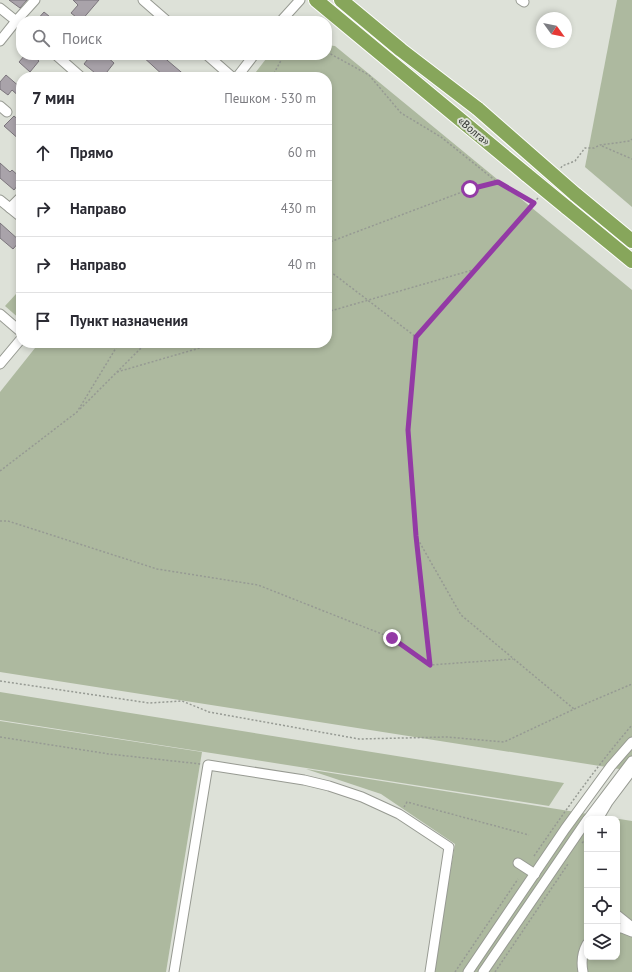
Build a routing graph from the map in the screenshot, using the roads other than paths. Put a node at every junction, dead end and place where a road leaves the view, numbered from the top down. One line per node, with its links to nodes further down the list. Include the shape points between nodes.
1 (35, 0): 7 (street)
2 (143, 0): 8 (street)
3 (300, 0): 9 (street)
4 (316, 0): 24 (highway, «Волга», bridge)
5 (341, 0): 23 (highway, «Волга», bridge, via 478,109)
6 (0, 8): 10 (street)
7 (24, 16)
8 (161, 16)
9 (286, 16)
10 (16, 21)
11 (16, 26): 12 (street)
12 (0, 41)
13 (62, 60): 16 (street)
14 (213, 60): 17 (street)
15 (250, 60): 18 (street)
16 (75, 72)
17 (226, 72)
18 (241, 72)
19 (0, 200): 21 (street)
20 (16, 202): 21 (street)
21 (10, 208): 22 (street)
22 (16, 213)
23 (632, 241)
24 (632, 262)
25 (0, 314): 26 (street)
26 (16, 328)
27 (16, 344): 28 (street)
28 (0, 364)
29 (632, 742): 36 (street, via 593,790)
30 (632, 761): 32 (street)
31 (632, 770): 33 (street)
32 (590, 816)
33 (600, 816)
34 (584, 824): 45 (street)
35 (518, 863): 36 (street)
36 (535, 874): 44 (street)
37 (620, 917): 38 (street)
38 (632, 927)
39 (620, 928): 40 (street)
40 (632, 932)
41 (584, 948): 46 (street)
42 (174, 972): 43 (street, via 208,765 304,780 362,797 399,814 449,847)
43 (430, 972)
44 (468, 972)
45 (483, 972)
46 (583, 972)

